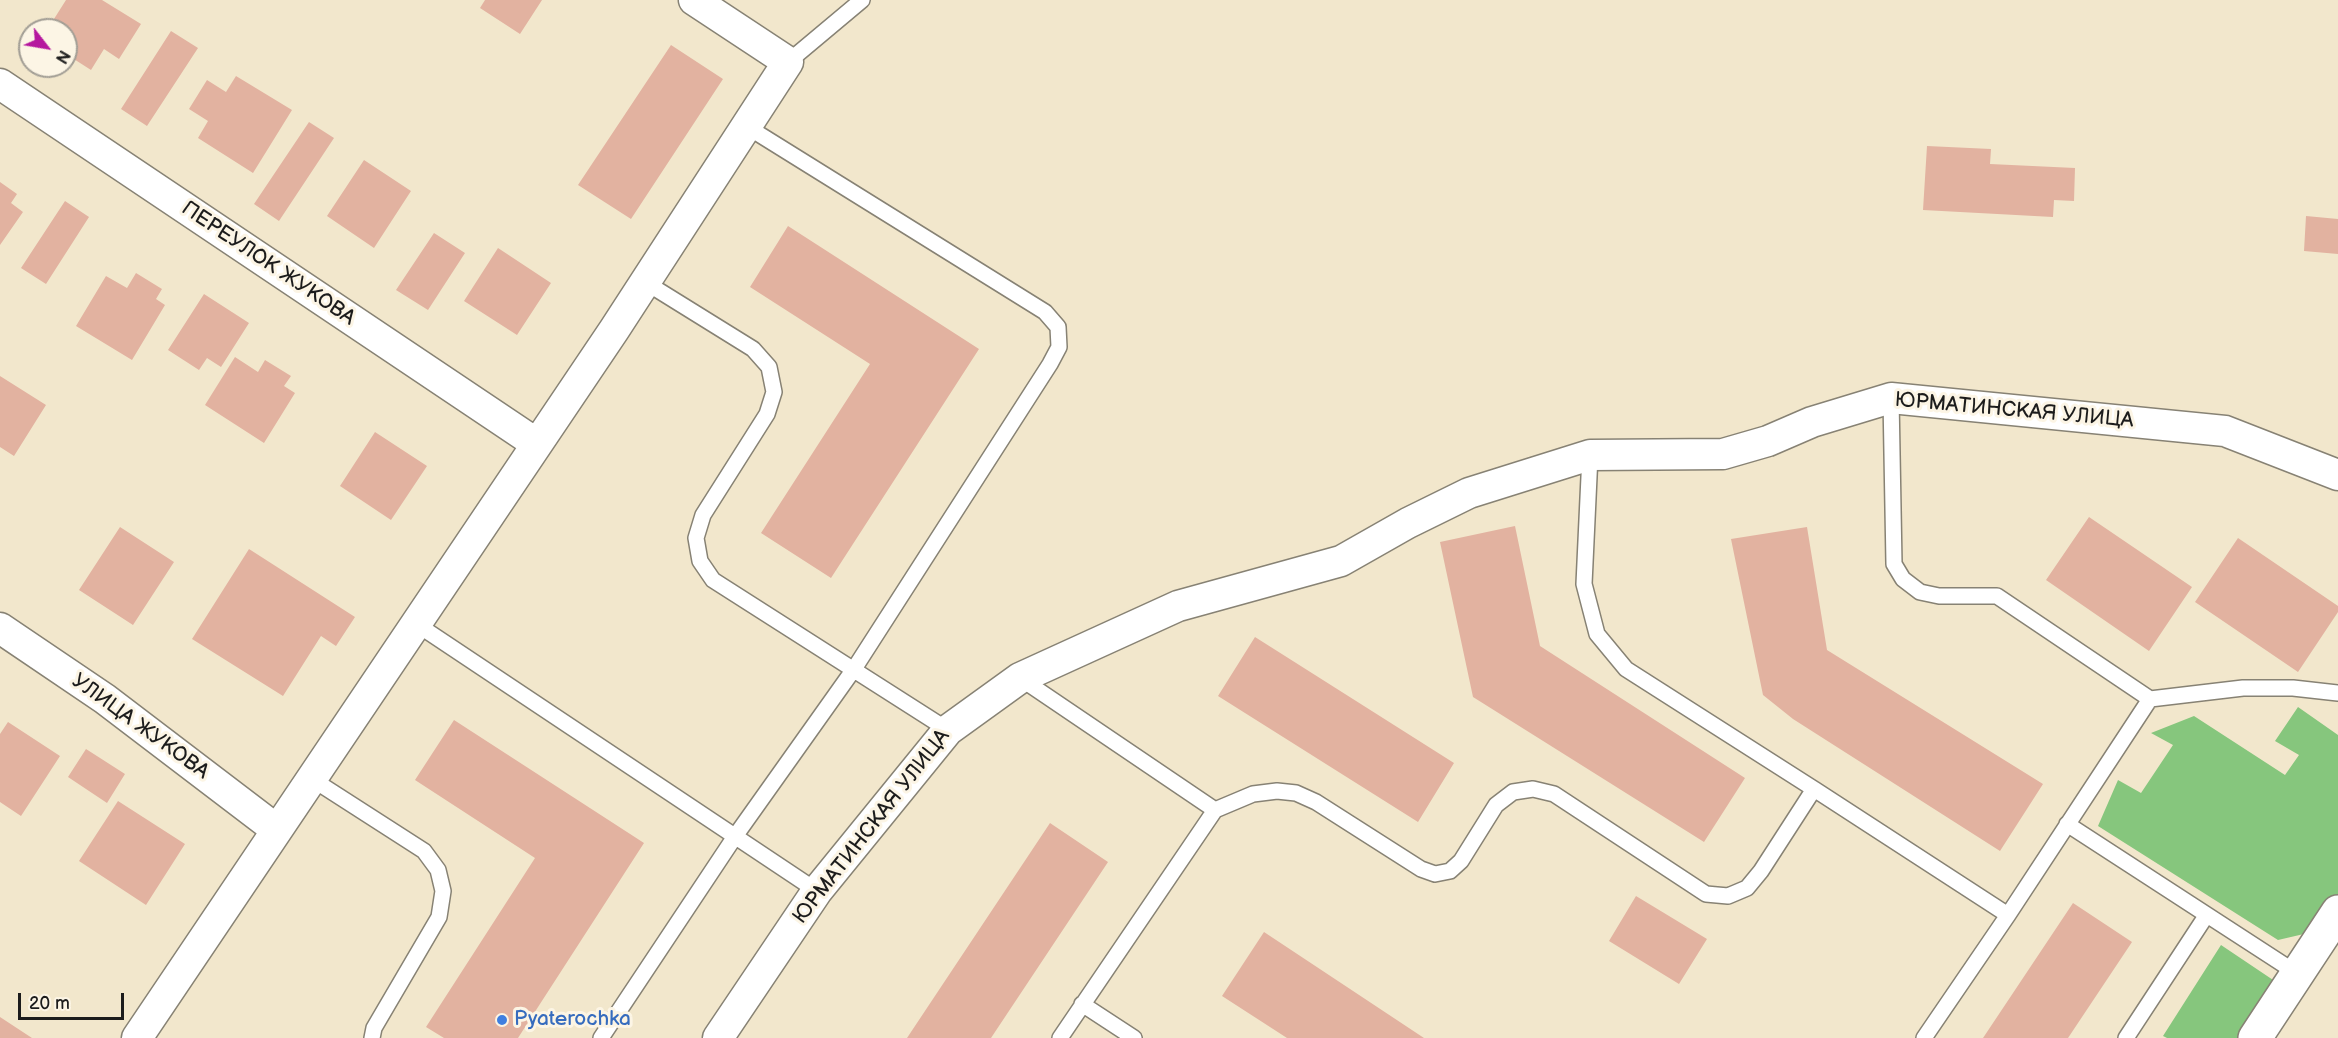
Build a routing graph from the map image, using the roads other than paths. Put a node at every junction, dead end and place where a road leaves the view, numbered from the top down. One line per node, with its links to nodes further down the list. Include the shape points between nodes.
1 (694, 0): 3 (street)
2 (862, 0): 3 (lane)
3 (788, 62): 5 (street)
4 (0, 84): 8 (street, ПЕРЕУЛОК ЖУКОВА)
5 (746, 126): 6 (street); 13 (lane, via 1045,312 1058,327 1059,347 1050,364)
6 (645, 282): 8 (street); 13 (lane, via 753,349 769,367 774,392 767,414 703,515 696,537 700,561 713,580)
7 (1891, 398): 9 (street, ЮРМАТИНСКАЯ УЛИЦА, via 1723,454); 10 (street, ЮРМАТИНСКАЯ УЛИЦА, via 2225,430); 16 (lane, via 1894,564 1903,579 1920,592 1939,596 1997,596)
8 (537, 444): 11 (street)
9 (1590, 455): 14 (street, ЮРМАТИНСКАЯ УЛИЦА, via 1469,493 1341,561 1178,606); 19 (lane, via 1584,584 1597,634 1626,669)
10 (2338, 475)
11 (415, 623): 18 (street); 23 (lane)
12 (0, 628): 22 (street, УЛИЦА ЖУКОВА, via 105,699)
13 (854, 669): 17 (lane); 23 (lane)
14 (1020, 678): 17 (street, ЮРМАТИНСКАЯ УЛИЦА); 20 (lane)
15 (2338, 693): 16 (lane, via 2243,688)
16 (2150, 699): 21 (lane)
17 (948, 730): 24 (street, ЮРМАТИНСКАЯ УЛИЦА)
18 (312, 779): 22 (street); 31 (lane, via 424,850 438,870 443,891 439,917 374,1028)
19 (1814, 789): 20 (lane, via 1761,871 1747,888 1728,896 1706,894 1554,794 1533,789 1513,792 1496,805 1461,861 1450,871 1435,874 1316,802 1296,794 1277,791 1253,795); 26 (lane)
20 (1215, 810): 29 (lane)
21 (2067, 824): 26 (lane); 27 (lane)
22 (277, 830): 30 (street)
23 (736, 835): 24 (lane); 32 (lane)
24 (817, 891): 33 (street, ЮРМАТИНСКАЯ УЛИЦА)
25 (2338, 912): 28 (street)
26 (2008, 915): 36 (lane)
27 (2206, 916): 28 (lane); 37 (lane)
28 (2298, 974): 38 (street)
29 (1083, 1004): 34 (lane); 35 (lane)
30 (137, 1038)
31 (372, 1038)
32 (601, 1038)
33 (718, 1038)
34 (1060, 1038)
35 (1134, 1038)
36 (1924, 1038)
37 (2126, 1038)
38 (2255, 1038)

